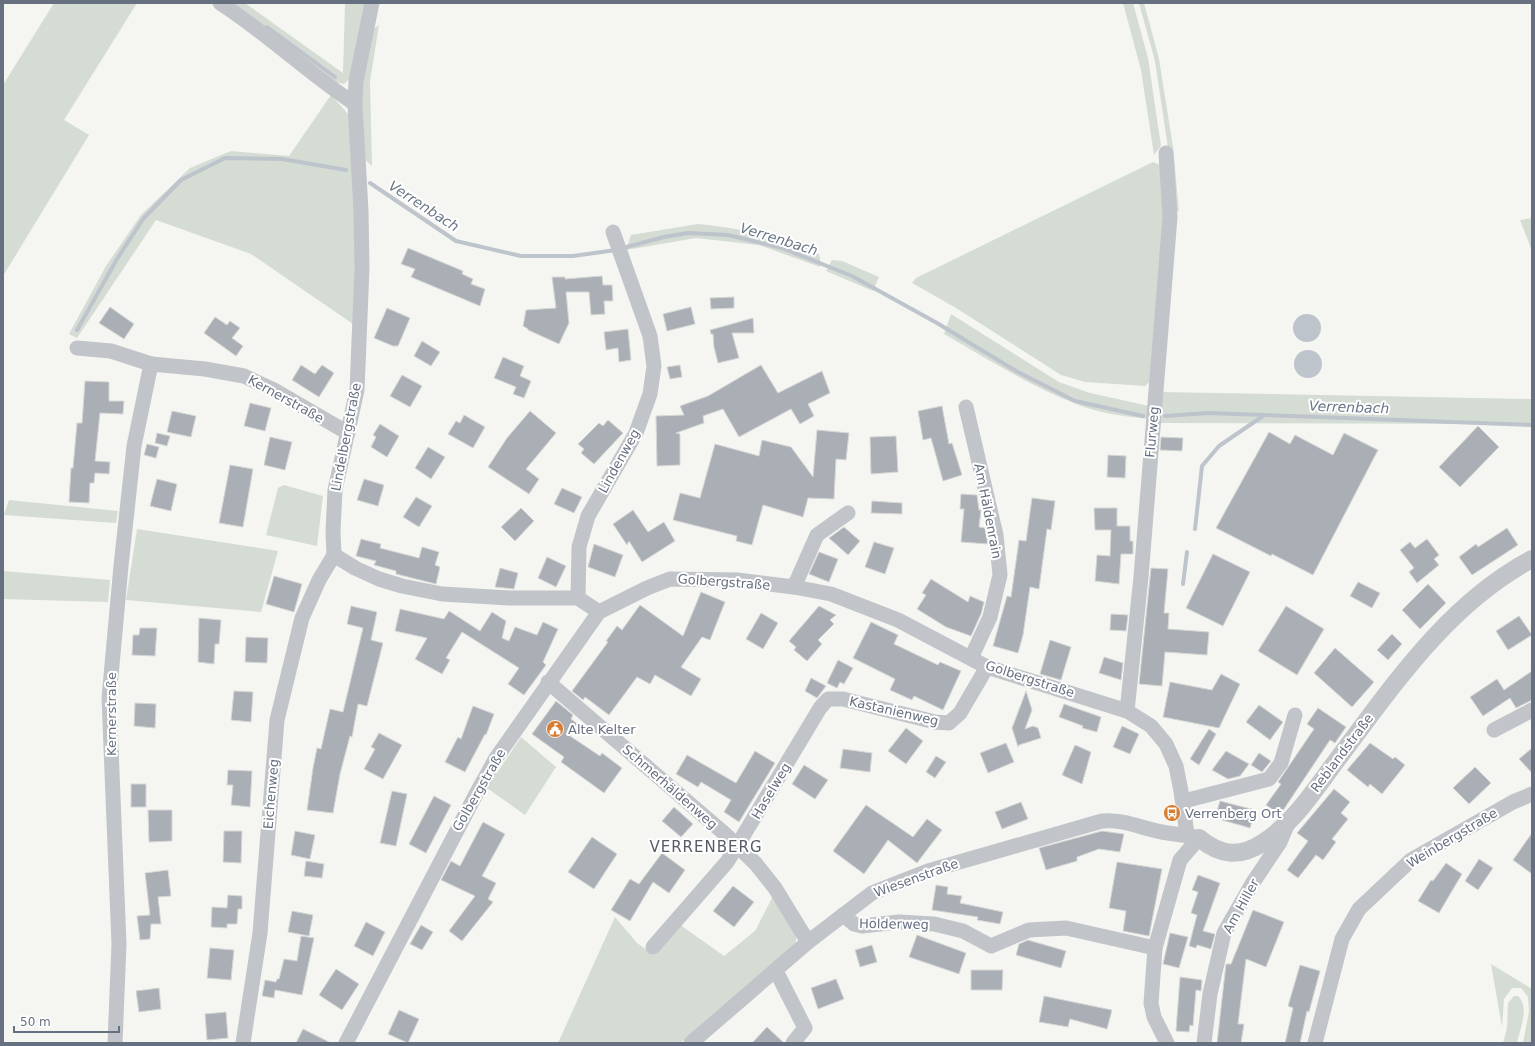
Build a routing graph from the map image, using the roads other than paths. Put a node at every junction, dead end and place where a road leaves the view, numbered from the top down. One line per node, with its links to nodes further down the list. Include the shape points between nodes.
1 (220, 3): 3 (street, via 253,24 334,90)
2 (372, 3): 3 (street, Lindelbergstraße, via 356,81)
3 (356, 104): 9 (street, Lindelbergstraße, via 362,268 357,390)
4 (1166, 153): 21 (street, Flurweg, via 1170,217 1141,577)
5 (613, 232): 14 (street, Lindenweg, via 650,336 654,366 650,394 636,433 588,516 579,548)
6 (77, 348): 7 (street, Kernerstraße, via 111,351)
7 (151, 364): 9 (street, Kernerstraße, via 244,376 274,390); 34 (street, Kernerstraße, via 134,446 109,698 119,944)
8 (966, 407): 16 (street, Am Häldenrain, via 996,536 1000,575 990,617)
9 (348, 433): 11 (street, Lindelbergstraße, via 335,490)
10 (848, 513): 13 (street, via 817,535)
11 (334, 555): 14 (street, via 379,579 442,594 509,598); 35 (street, Eichenweg, via 319,580 302,618 277,720 260,933)
12 (1532, 559): 26 (street, Reblandstraße, via 1481,592 1446,624 1399,678)
13 (794, 587): 15 (street, Golbergstraße, via 737,580 670,579); 16 (street, Golbergstraße, via 831,594 898,620)
14 (578, 598): 15 (street)
15 (599, 612): 18 (street, Golbergstraße)
16 (972, 658): 17 (street, Golbergstraße)
17 (987, 667): 19 (street, Kastanienweg, via 960,713 949,723); 21 (street, Golbergstraße)
18 (548, 682): 28 (street, Schmerhäldenweg); 36 (street, Golbergstraße, via 496,758)
19 (843, 699): 28 (street, Haselweg, via 828,699 820,708)
20 (1532, 710): 23 (street)
21 (1127, 711): 25 (street, Golbergstraße, via 1151,726 1166,744 1176,766)
22 (1295, 715): 25 (street, via 1281,763 1269,779)
23 (1494, 730)
24 (1532, 794): 41 (street, Weinbergstraße, via 1513,802 1411,860 1359,909 1342,939)
25 (1184, 800): 27 (street, Golbergstraße)
26 (1288, 822): 27 (street, Reblandstraße, via 1264,842 1245,851 1228,854 1212,849); 40 (street, Am Hiller, via 1280,842 1224,933 1210,994)
27 (1193, 836): 29 (street, Wiesenstraße, via 1167,833 1120,820 1102,821 928,871 872,893); 32 (street, via 1180,860)
28 (737, 846): 30 (street, Schmerhäldenweg, via 756,864 775,888); 31 (street, Haselweg, via 727,862)
29 (843, 915): 30 (street, Wiesenstraße); 32 (street, Holderweg, via 854,924 862,926 899,922 934,924 963,931 991,946 1029,930 1066,928)
30 (808, 942): 33 (street, Wiesenstraße)
31 (653, 946)
32 (1155, 948): 39 (street, via 1152,1003 1154,1017)
33 (776, 971): 37 (street, Wiesenstraße); 38 (street, via 805,1028)
34 (116, 1043)
35 (243, 1043)
36 (346, 1043)
37 (690, 1043)
38 (793, 1043)
39 (1167, 1043)
40 (1204, 1043)
41 (1315, 1043)

